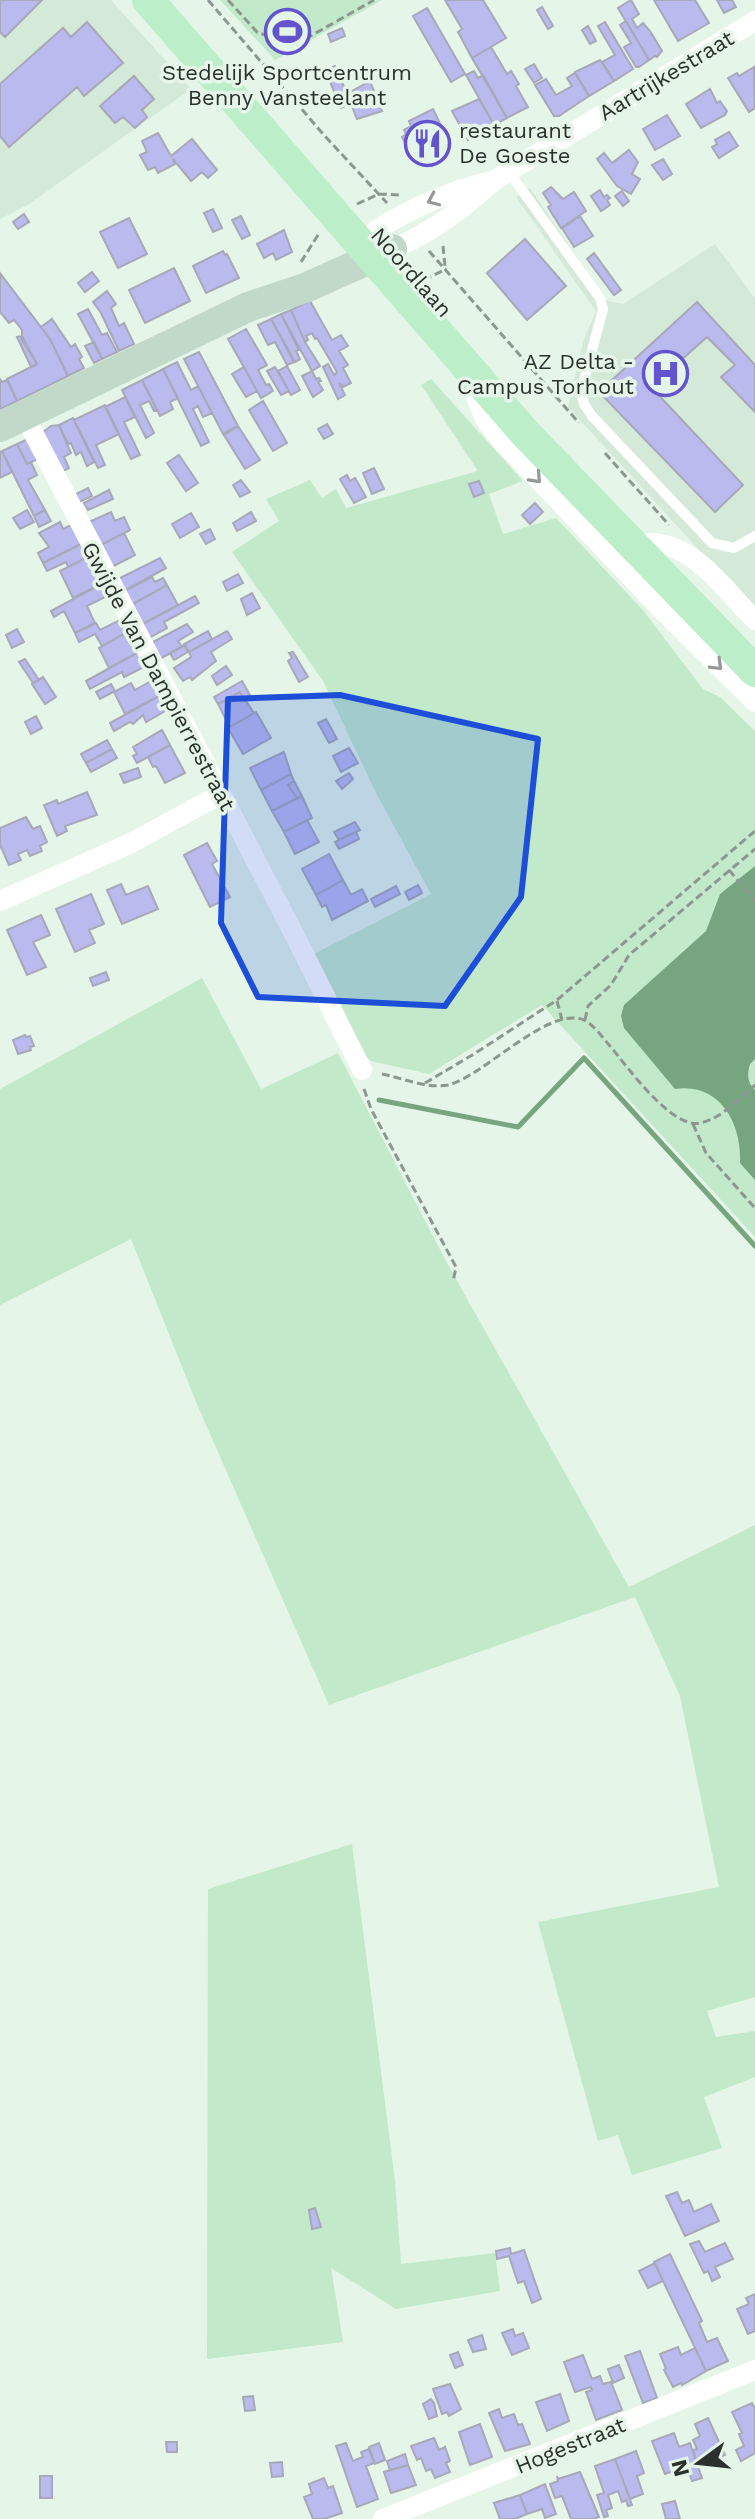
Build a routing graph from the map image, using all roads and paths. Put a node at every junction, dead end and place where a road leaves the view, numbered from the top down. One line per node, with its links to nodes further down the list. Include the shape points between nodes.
1 (130, 0): 8 (street, Noordlaan, via 172,47)
2 (148, 0): 8 (main road, Noordlaan)
3 (176, 0): 12 (main road, Noordlaan)
4 (208, 0): 10 (path)
5 (228, 0): 6 (path, via 257,32 293,46)
6 (374, 0)
7 (755, 21): 9 (street, Aartrijkestraat)
8 (199, 58): 12 (main road, Noordlaan)
9 (502, 176): 12 (street, Aartrijkestraat, one-way to 12, via 437,198); 12 (street, Aartrijkestraat, via 418,238); 20 (lane, via 600,298 603,309 581,392 592,416 712,543 734,548)
10 (379, 194)
11 (321, 229): 14 (path, via 304,259)
12 (374, 244): 14 (street, Aartrijkestraat); 15 (street, Aartrijkestraat, via 305,288); 16 (main road, Noordlaan); 21 (main road, Noordlaan)
13 (446, 269): 18 (path)
14 (273, 287): 15 (street, Aartrijkestraat)
15 (248, 307): 17 (street, Aartrijkestraat)
16 (457, 356): 25 (main road, Noordlaan); 26 (street, Noordlaan, one-way to 26, via 491,428)
17 (12, 421): 27 (street, Gwijde Van Dampierrestraat)
18 (580, 424)
19 (597, 444): 22 (path, via 681,538)
20 (755, 536)
21 (649, 543): 22 (street); 24 (main road, Noordlaan)
22 (689, 554): 23 (street)
23 (755, 620)
24 (755, 651)
25 (755, 671)
26 (755, 702)
27 (221, 794): 31 (street, via 131,843); 36 (street, Gwijde Van Dampierrestraat)
28 (755, 831): 33 (path)
29 (755, 849): 30 (path)
30 (729, 870): 32 (path); 35 (path, via 629,955 611,985 588,1006)
31 (0, 901)
32 (755, 901)
33 (557, 1000): 34 (path); 37 (path)
34 (562, 1020): 35 (path); 37 (path, via 455,1083)
35 (585, 1020): 39 (path, via 663,1107)
36 (362, 1070): 37 (path); 41 (path, via 371,1109 456,1267)
37 (424, 1083)
38 (755, 1085): 39 (path, via 725,1110)
39 (693, 1124): 40 (path, via 706,1153)
40 (755, 1208)
41 (453, 1282)
42 (755, 2370): 43 (street, Hogestraat)
43 (383, 2519)

